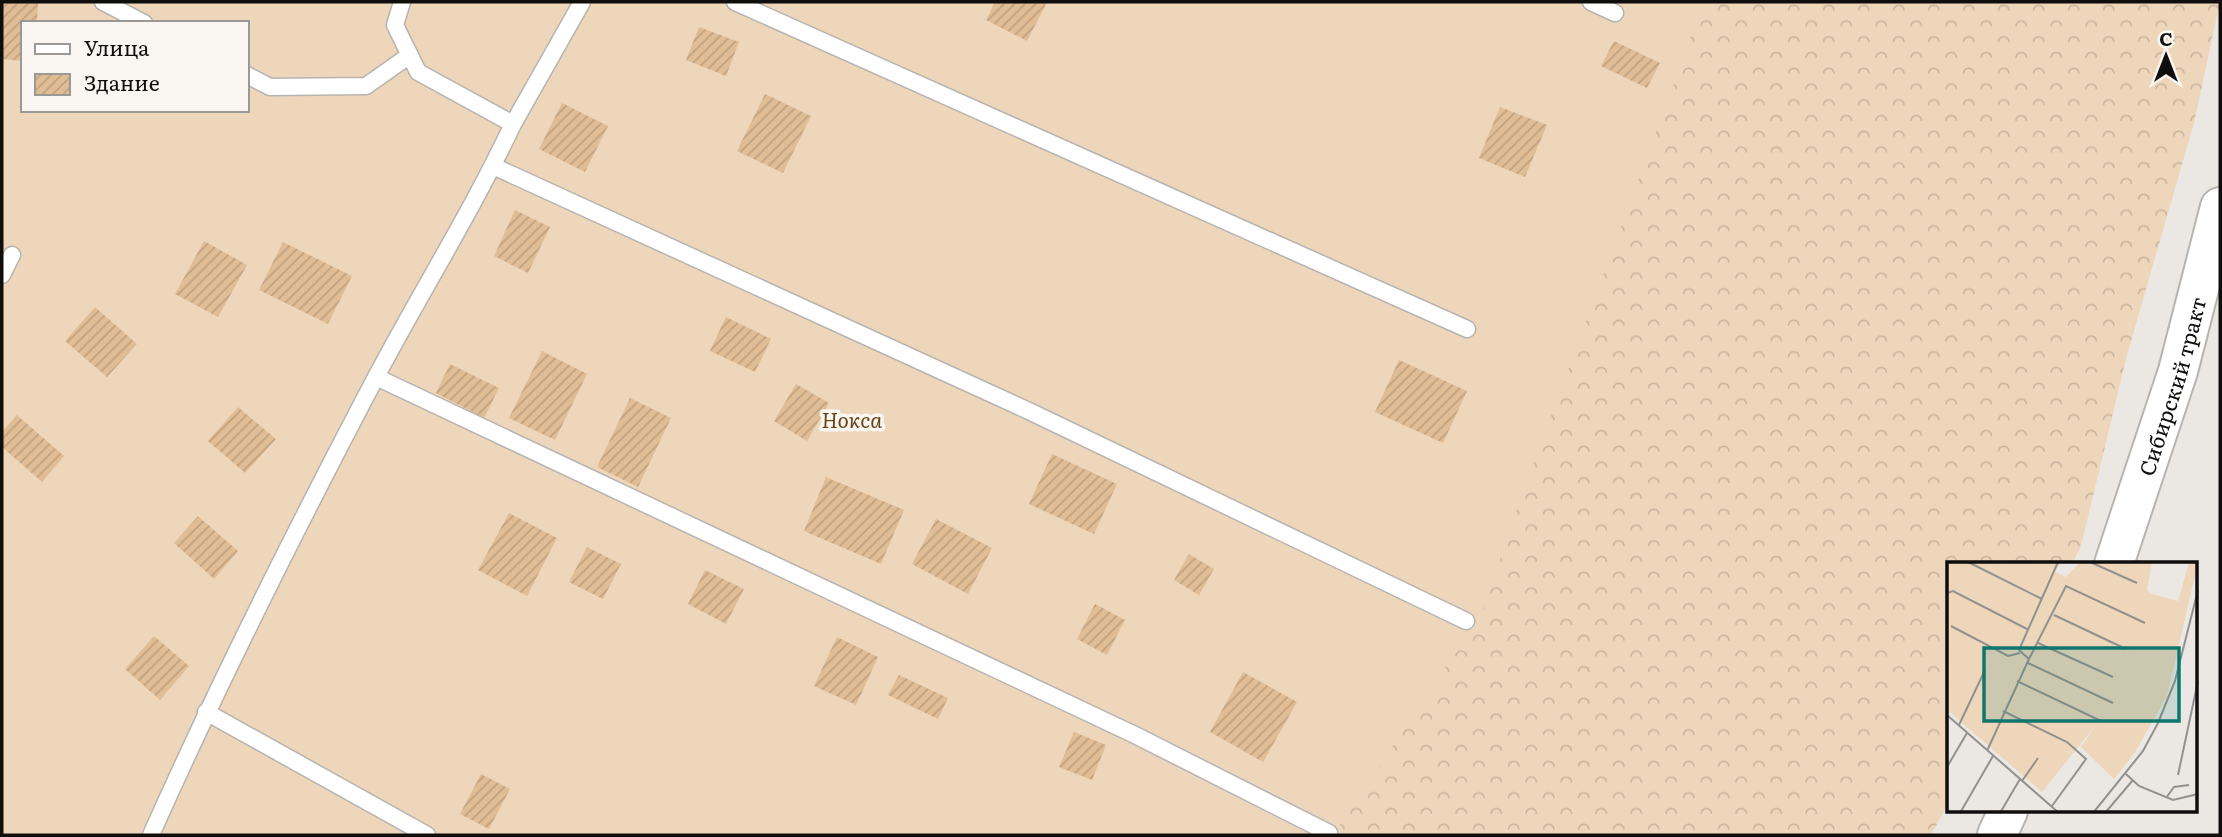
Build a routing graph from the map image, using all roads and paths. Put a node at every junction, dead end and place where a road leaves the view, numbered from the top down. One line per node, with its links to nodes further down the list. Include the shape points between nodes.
1 (103, 2): 7 (lane)
2 (402, 2): 8 (lane, via 395,25)
3 (582, 2): 10 (lane)
4 (735, 2): 15 (lane)
5 (1591, 2): 6 (lane)
6 (1615, 13)
7 (140, 21)
8 (410, 55): 9 (lane, via 366,86 270,87); 10 (lane, via 418,72)
9 (248, 76)
10 (513, 124): 11 (lane)
11 (493, 166): 16 (lane); 18 (lane, via 1031,412)
12 (2220, 207): 17 (main road, Сибирский тракт, via 2178,371)
13 (12, 256): 14 (lane)
14 (2, 275)
15 (1467, 329)
16 (376, 377): 19 (lane); 21 (lane, via 1135,735)
17 (2115, 562)
18 (1466, 621)
19 (206, 712): 22 (lane); 23 (lane)
20 (2008, 812): 24 (main road)
21 (1329, 833)
22 (151, 835)
23 (427, 835)
24 (1997, 835)

